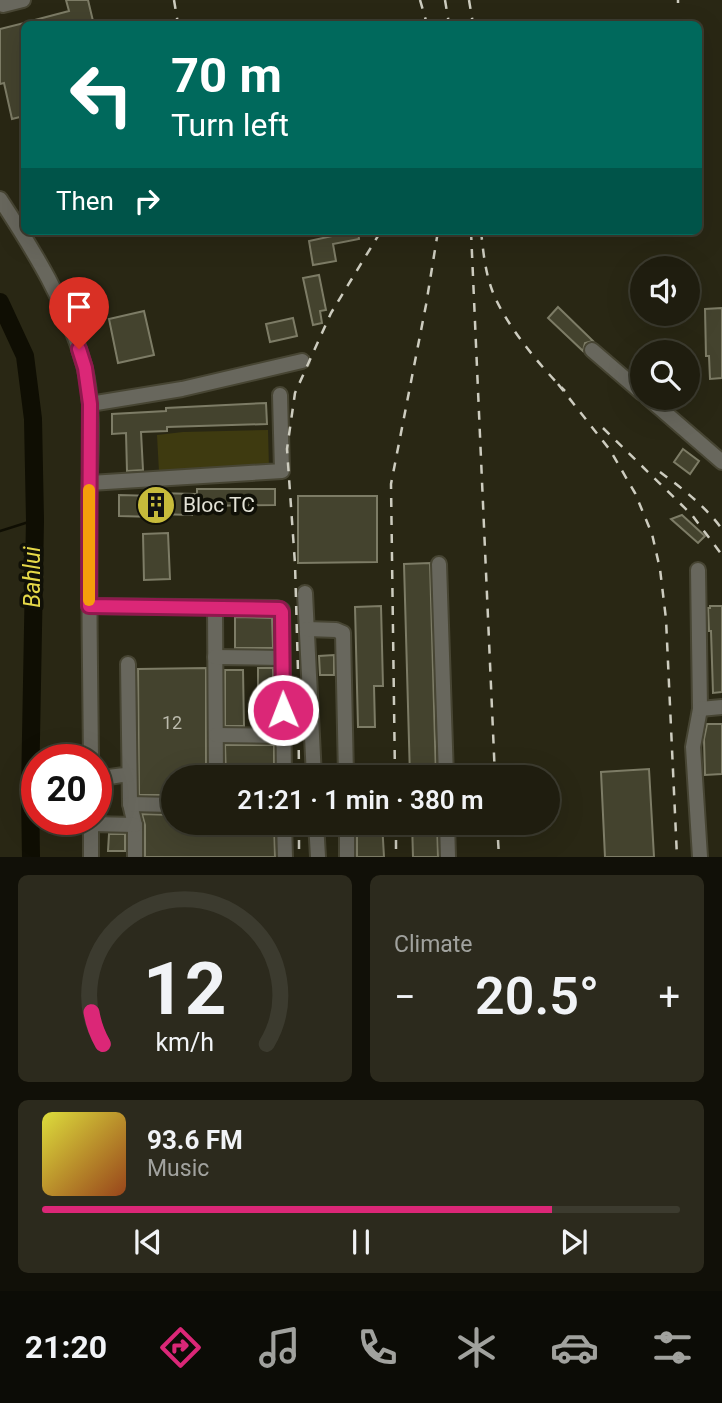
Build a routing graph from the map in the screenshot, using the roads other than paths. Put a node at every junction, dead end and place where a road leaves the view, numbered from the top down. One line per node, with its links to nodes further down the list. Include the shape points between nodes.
1 (23, 0): 2 (street)
2 (3, 5)
3 (0, 199): 4 (street)
4 (20, 221)
5 (27, 235): 10 (street, via 74,331)
6 (592, 350): 8 (street)
7 (302, 361): 10 (street, via 182,389)
8 (630, 383)
9 (280, 396): 13 (street, via 282,471)
10 (90, 404): 13 (street)
11 (662, 410): 12 (street)
12 (722, 462)
13 (89, 483): 17 (street)
14 (439, 564): 32 (street)
15 (698, 570): 24 (street)
16 (305, 593): 19 (street)
17 (89, 606): 18 (street); 27 (street)
18 (215, 608): 20 (street); 21 (street, via 280,609)
19 (307, 629): 30 (street); 31 (street, via 343,634)
20 (215, 657): 21 (street); 25 (street)
21 (282, 658): 26 (street)
22 (128, 664): 33 (street)
23 (722, 707): 24 (street)
24 (700, 709): 50 (street, via 694,747)
25 (215, 735): 26 (street); 28 (street)
26 (284, 736): 29 (street)
27 (91, 744)
28 (216, 765)
29 (284, 765)
30 (313, 765)
31 (346, 765)
32 (446, 765)
33 (129, 775): 34 (street); 35 (street)
34 (112, 776)
35 (130, 804): 36 (street); 38 (street)
36 (161, 805)
37 (112, 823): 38 (street)
38 (135, 825): 45 (street)
39 (91, 835): 44 (street)
40 (284, 835): 46 (street)
41 (317, 835): 47 (street)
42 (346, 835): 48 (street)
43 (447, 835): 49 (street)
44 (91, 857)
45 (135, 857)
46 (285, 857)
47 (318, 857)
48 (347, 857)
49 (448, 857)
50 (700, 857)

